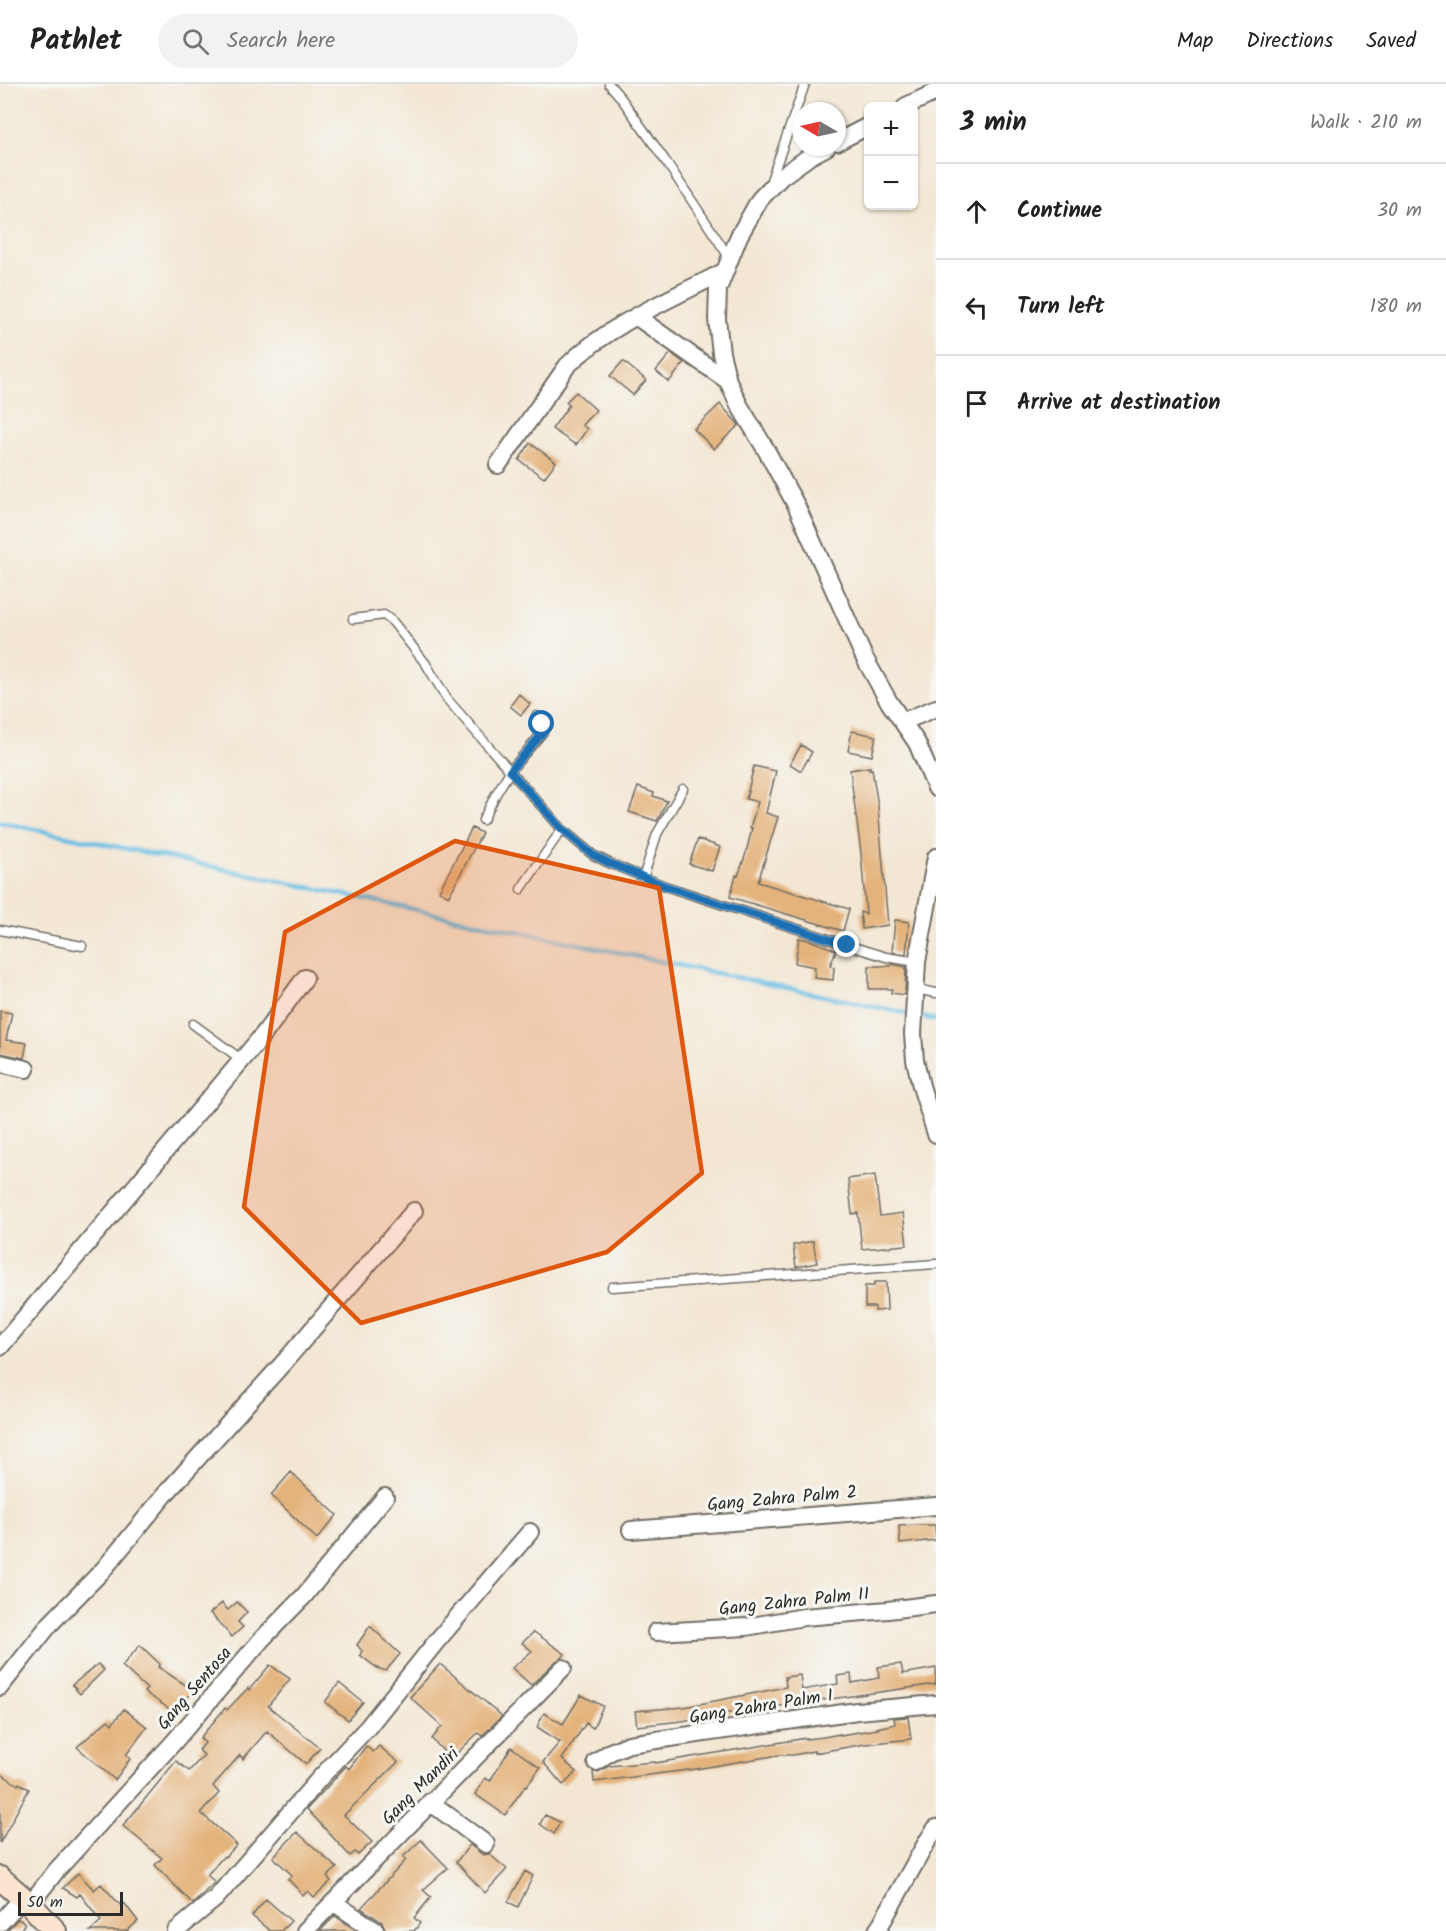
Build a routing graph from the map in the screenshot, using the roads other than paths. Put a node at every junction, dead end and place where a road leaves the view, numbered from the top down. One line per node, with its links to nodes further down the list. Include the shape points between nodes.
1 (609, 84): 9 (lane, via 667,163)
2 (805, 84): 8 (lane, via 776,169)
3 (936, 92): 4 (street)
4 (915, 102)
5 (864, 128): 6 (street)
6 (846, 137)
7 (810, 156): 8 (street)
8 (760, 199): 9 (street)
9 (727, 264): 10 (street); 11 (street, via 718,289 717,319)
10 (637, 317): 11 (street); 12 (street, via 567,366)
11 (728, 381): 16 (street, via 796,505 864,657)
12 (498, 465)
13 (353, 619): 17 (lane, via 384,615 393,622 447,699)
14 (936, 708): 16 (street)
15 (536, 716): 17 (lane, via 543,732)
16 (904, 721): 18 (street)
17 (510, 771): 20 (lane); 21 (lane)
18 (936, 788)
19 (683, 789): 23 (lane, via 657,834)
20 (483, 820)
21 (562, 829): 23 (lane, via 593,855); 24 (lane)
22 (936, 857): 27 (street)
23 (643, 878): 27 (lane, via 886,957)
24 (521, 889)
25 (0, 930): 26 (lane)
26 (82, 946)
27 (917, 962): 29 (street)
28 (305, 978): 32 (street)
29 (916, 992): 30 (lane); 35 (street, via 915,1060)
30 (936, 993)
31 (193, 1024): 32 (lane)
32 (242, 1060): 39 (street)
33 (0, 1063): 34 (street)
34 (27, 1069)
35 (936, 1134)
36 (414, 1211): 47 (street, via 103,1570 50,1624)
37 (936, 1264): 38 (lane)
38 (612, 1287)
39 (0, 1347)
40 (385, 1497): 56 (street, Gang Sentosa, via 304,1596)
41 (936, 1506): 42 (street, Gang Zahra Palm 2)
42 (631, 1530)
43 (530, 1532): 60 (street, via 368,1727 216,1898)
44 (936, 1604): 45 (street, Gang Zahra Palm II, via 746,1627)
45 (656, 1632)
46 (563, 1668): 50 (street, Gang Mandiri)
47 (0, 1687)
48 (936, 1704): 49 (street, Gang Zahra Palm I, via 857,1711 630,1744)
49 (596, 1762)
50 (430, 1802): 52 (street); 57 (street, Gang Mandiri)
51 (936, 1828): 53 (street)
52 (486, 1844)
53 (919, 1856): 54 (street); 63 (street)
54 (936, 1856)
55 (0, 1878): 56 (street)
56 (27, 1901): 58 (street, Gang Sentosa); 59 (street)
57 (333, 1902): 61 (street, Gang Mandiri); 62 (street)
58 (0, 1923)
59 (55, 1931)
60 (176, 1931)
61 (305, 1931)
62 (376, 1931)
63 (878, 1931)

